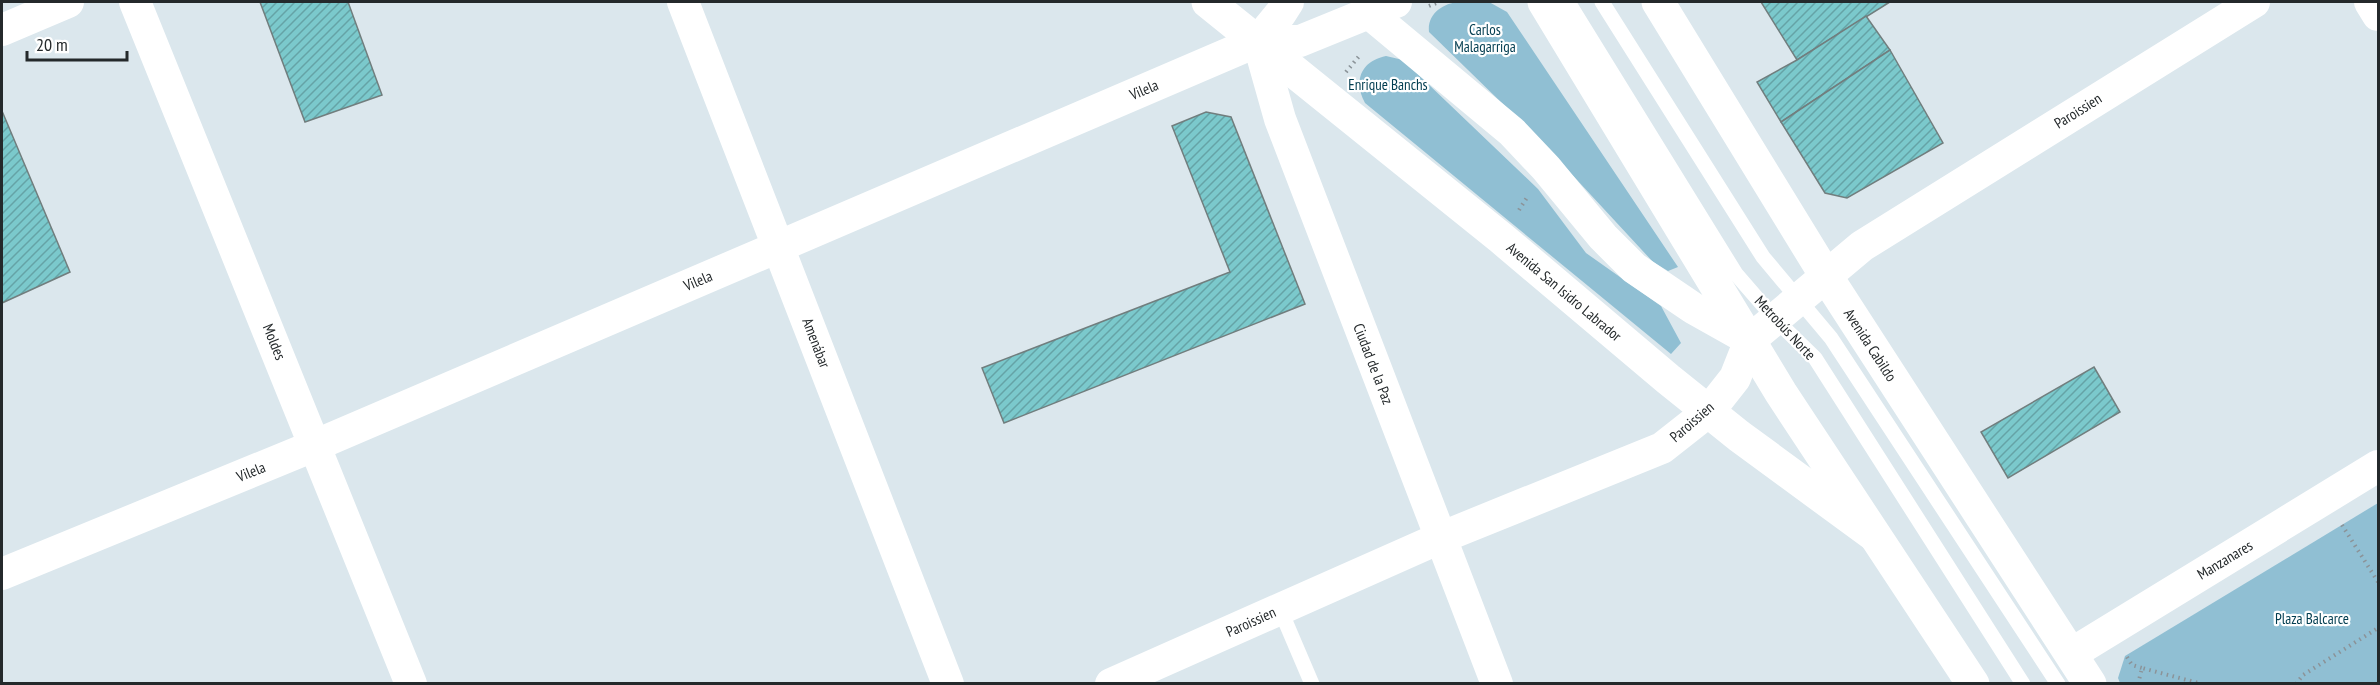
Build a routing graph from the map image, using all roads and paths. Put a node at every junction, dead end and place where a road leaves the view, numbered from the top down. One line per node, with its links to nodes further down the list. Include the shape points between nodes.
1 (68, 2): 15 (street)
2 (135, 2): 27 (street, Moldes)
3 (683, 2): 21 (street, Amenábar)
4 (1208, 2): 17 (main road, Avenida San Isidro Labrador)
5 (1288, 2): 17 (street)
6 (1439, 2): 16 (path, via 1417,10)
7 (1544, 2): 25 (main road)
8 (1568, 2): 24 (lane, Metrobús Norte, via 1736,274)
9 (1602, 2): 23 (lane, Metrobús Norte, via 1763,257)
10 (1658, 2): 22 (main road, Avenida Cabildo)
11 (2254, 2): 22 (street, Paroissien, via 1862,246)
12 (2370, 2): 14 (street)
13 (1382, 7): 16 (street); 17 (street, Vilela, via 1300,41)
14 (2379, 15)
15 (2, 30)
16 (1393, 34): 18 (path, via 1357,56); 19 (street, via 1512,132)
17 (1258, 41): 18 (main road, Avenida San Isidro Labrador); 21 (street, Vilela); 31 (street, Ciudad de la Paz, via 1280,119)
18 (1327, 97): 20 (main road, Avenida San Isidro Labrador)
19 (1546, 168): 20 (path); 25 (street, via 1634,268)
20 (1501, 238): 26 (main road, Avenida San Isidro Labrador)
21 (778, 247): 27 (street, Vilela); 38 (street, Amenábar)
22 (1826, 276): 23 (street, Paroissien); 36 (main road, Avenida Cabildo)
23 (1800, 299): 24 (street, Paroissien); 44 (lane, Metrobús Norte, via 1831,338)
24 (1776, 320): 25 (street, Paroissien); 43 (lane, Metrobús Norte, via 1815,358)
25 (1750, 340): 26 (street, Paroissien, via 1735,378); 30 (main road)
26 (1709, 411): 30 (main road, Avenida San Isidro Labrador); 31 (street, Paroissien, via 1662,448)
27 (316, 445): 32 (street, Vilela); 37 (street, Moldes)
28 (2379, 466): 29 (street, Manzanares)
29 (2325, 499): 33 (path); 36 (street, Manzanares)
30 (1875, 537): 42 (main road)
31 (1440, 538): 34 (street, Paroissien); 41 (street, Ciudad de la Paz)
32 (2, 574)
33 (2379, 582)
34 (1280, 609): 39 (street, Paroissien); 40 (lane)
35 (2379, 628): 48 (path, via 2303,675)
36 (2071, 654): 45 (main road, Avenida Cabildo)
37 (411, 684)
38 (948, 684)
39 (1111, 684)
40 (1312, 684)
41 (1497, 684)
42 (1973, 684)
43 (2024, 684)
44 (2058, 684)
45 (2090, 684)
46 (2138, 684): 47 (path, via 2142,668)
47 (2202, 684)
48 (2296, 684)

